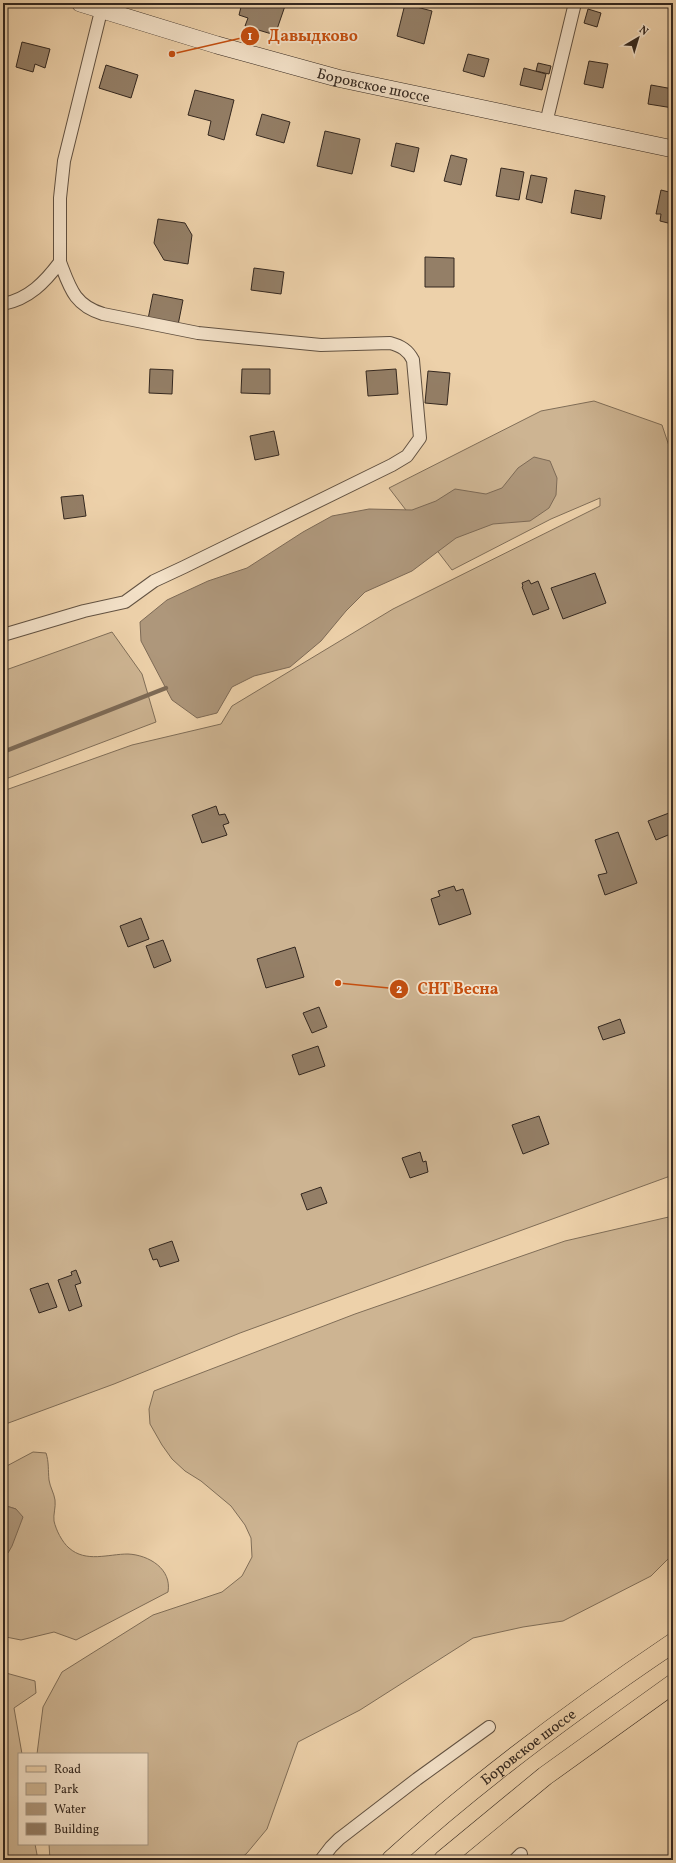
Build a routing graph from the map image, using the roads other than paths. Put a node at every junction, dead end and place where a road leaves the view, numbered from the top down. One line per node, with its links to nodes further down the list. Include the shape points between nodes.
1 (80, 3): 3 (main road, Боровское шоссе)
2 (575, 3): 4 (street)
3 (102, 6): 4 (main road, Боровское шоссе, via 223,47 337,78); 6 (street, via 64,160 60,198)
4 (546, 123): 5 (main road, Боровское шоссе)
5 (673, 149)
6 (60, 262): 7 (street, via 39,287 22,298); 8 (street, via 71,289 81,304 103,314 198,333 321,345 390,343 398,346 410,353 413,360 420,438 407,456 392,465 168,573 124,602 84,610)
7 (3, 304)
8 (3, 635)
9 (673, 1643): 13 (main road, Боровское шоссе, via 529,1746)
10 (673, 1684): 14 (main road, via 551,1772)
11 (489, 1727): 12 (street, via 339,1839)
12 (322, 1860)
13 (391, 1860)
14 (443, 1860)

